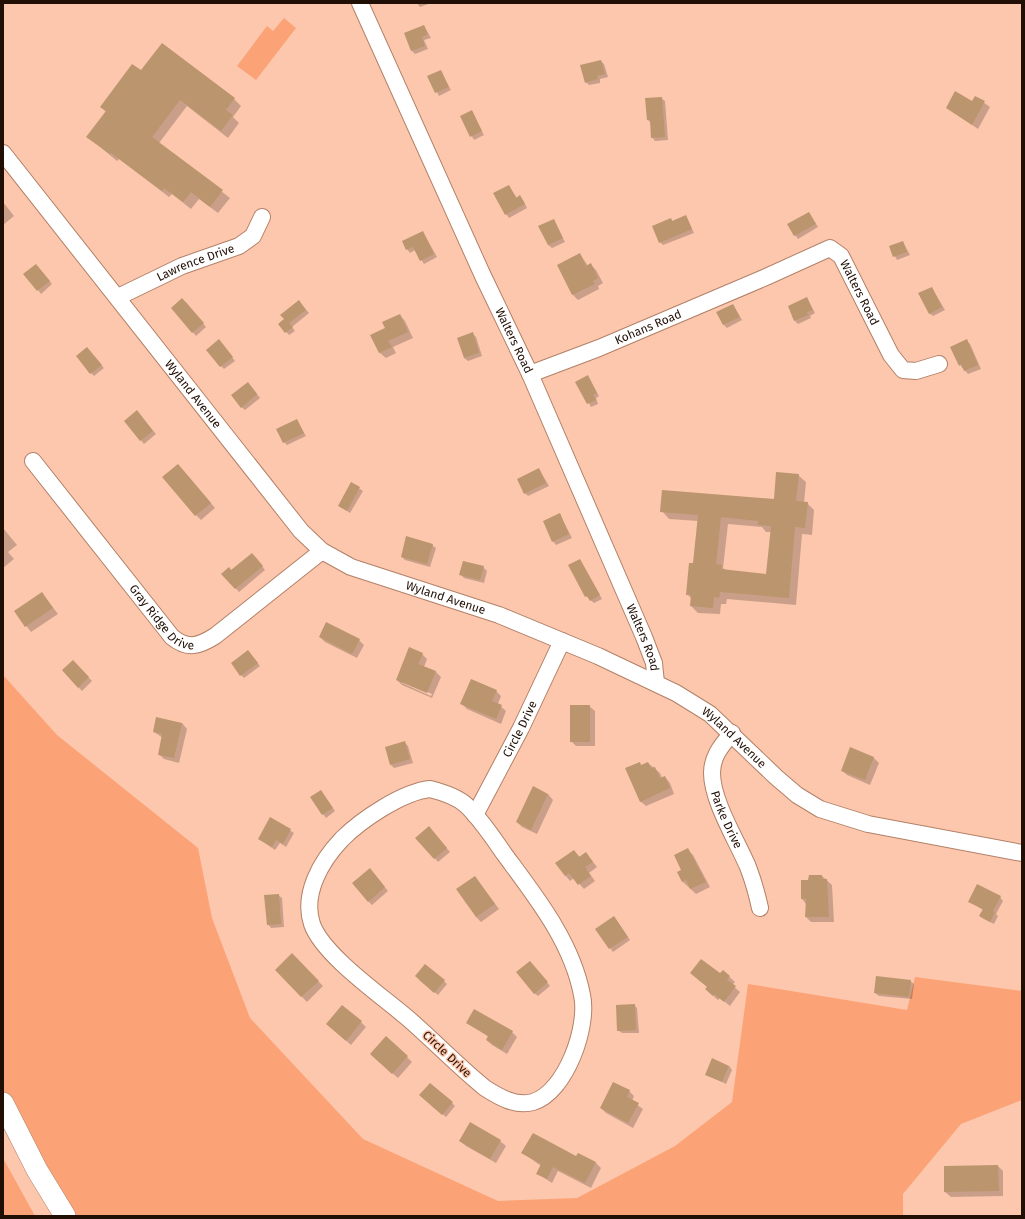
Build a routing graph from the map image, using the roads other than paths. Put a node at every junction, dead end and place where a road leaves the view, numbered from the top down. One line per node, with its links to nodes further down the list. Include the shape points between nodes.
1 (360, 3): 7 (street, Walters Road, via 482,276)
2 (3, 153): 5 (street, Wyland Avenue)
3 (262, 217): 5 (street, Lawrence Drive, via 253,236 239,246 182,266)
4 (766, 277): 6 (street, Walters Road, via 830,248 841,256 891,355 903,370 916,370); 7 (street, Kohans Road)
5 (118, 297): 9 (street, Wyland Avenue, via 301,531)
6 (939, 364)
7 (530, 374): 11 (street, Walters Road, via 654,663)
8 (33, 461): 9 (street, Gray Ridge Drive, via 172,637 182,644 196,646 215,636)
9 (322, 552): 10 (street, Wyland Avenue, via 365,572 460,601)
10 (562, 641): 11 (street, Wyland Avenue); 13 (street, Circle Drive, via 521,728)
11 (656, 683): 12 (street, Wyland Avenue, via 710,714)
12 (732, 733): 14 (street, Wyland Avenue, via 782,782 808,803 820,809 847,819 882,827); 15 (street, Parke Drive, via 715,756 713,783 753,879)
13 (475, 815): 13 (street, Circle Drive, via 553,924 571,958 583,997 578,1041 563,1074 549,1092 538,1100 527,1103 513,1102 495,1094 470,1075 337,957 316,932 310,910 314,881 338,843 392,802 412,793 430,789 459,800)
14 (1022, 853)
15 (760, 908)
16 (3, 1103): 17 (main road, via 37,1170)
17 (65, 1216)

